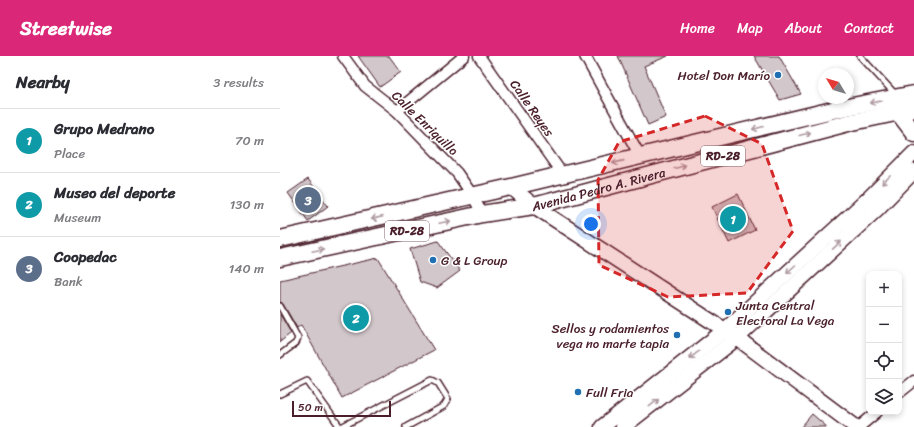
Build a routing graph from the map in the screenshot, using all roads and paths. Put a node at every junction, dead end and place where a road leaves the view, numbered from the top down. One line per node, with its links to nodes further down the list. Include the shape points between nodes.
1 (343, 56): 9 (street, Calle Enriquillo, via 365,86)
2 (464, 56): 9 (street)
3 (479, 56): 14 (street, Calle Reyes)
4 (585, 56): 12 (street)
5 (860, 56): 7 (lane)
6 (914, 94): 7 (main road, Avenida Pedro A. Rivera / RD-28)
7 (898, 105): 8 (main road, Avenida Pedro A. Rivera / RD-28); 10 (main road); 12 (main road, Avenida Pedro A. Rivera / RD-28, one-way to 12, via 837,109); 17 (main road, Avenida Pedro A. Rivera / RD-28, one-way to 7, via 848,123)
8 (914, 109)
9 (397, 111): 16 (street, Calle Enriquillo, via 457,173)
10 (914, 133)
11 (914, 153): 22 (street, one-way to 22, via 868,199)
12 (640, 156): 14 (main road, Avenida Pedro A. Rivera / RD-28, one-way to 14)
13 (914, 171): 23 (street, one-way to 13)
14 (563, 175): 15 (main road, Avenida Pedro A. Rivera / RD-28)
15 (511, 187): 16 (main road, Avenida Pedro A. Rivera / RD-28); 17 (street)
16 (474, 196): 18 (street, Calle Enriquillo); 19 (main road, Avenida Pedro A. Rivera / RD-28, one-way to 19)
17 (534, 206): 18 (main road, Avenida Pedro A. Rivera / RD-28); 22 (street)
18 (482, 214): 20 (main road, Avenida Pedro A. Rivera / RD-28, one-way to 18)
19 (280, 240)
20 (280, 258)
21 (280, 306): 24 (lane, via 298,338 296,343)
22 (725, 330): 23 (street); 31 (street, one-way to 31)
23 (737, 338): 32 (street, one-way to 23); 33 (street)
24 (280, 356)
25 (914, 381): 26 (street)
26 (902, 391)
27 (280, 394): 29 (lane, via 307,381)
28 (873, 415): 33 (street)
29 (340, 427): 30 (lane, via 432,380 438,383 448,399 444,406)
30 (406, 427)
31 (602, 427)
32 (623, 427)
33 (857, 427)

